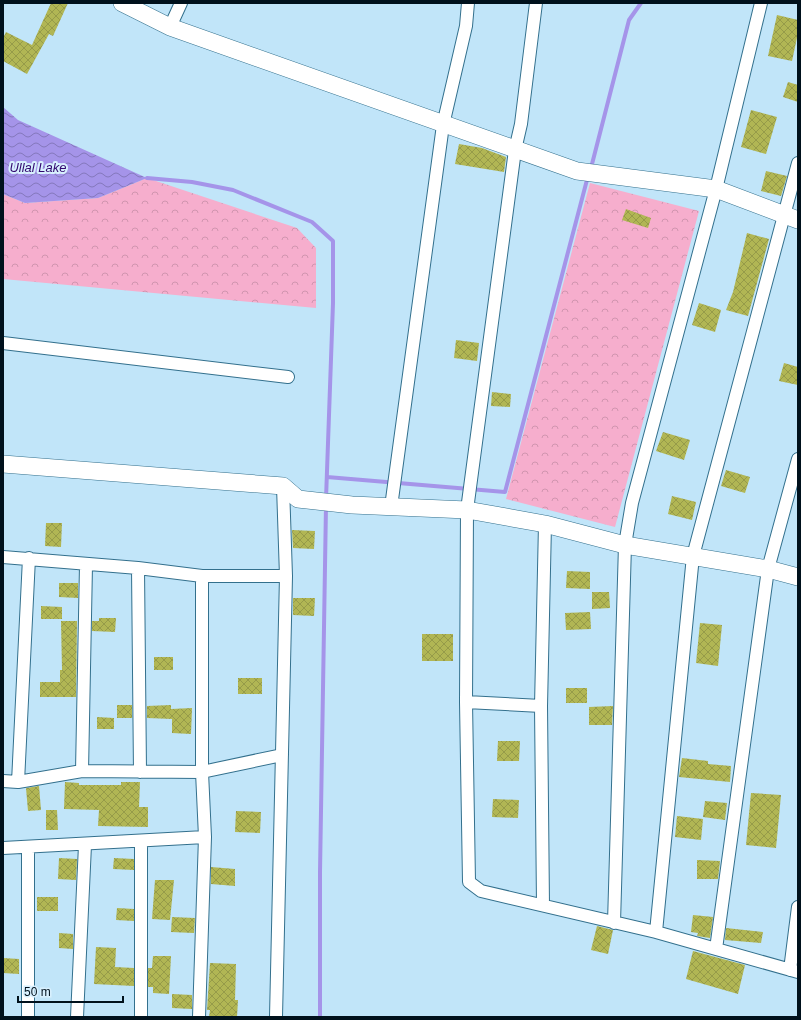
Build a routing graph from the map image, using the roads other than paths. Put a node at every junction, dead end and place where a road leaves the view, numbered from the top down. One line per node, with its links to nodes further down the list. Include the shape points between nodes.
1 (122, 3): 6 (street)
2 (181, 3): 6 (street)
3 (468, 3): 7 (street, via 466,26)
4 (536, 3): 8 (street)
5 (761, 3): 10 (street)
6 (170, 28): 7 (street)
7 (443, 125): 8 (street); 17 (street)
8 (516, 150): 10 (street, via 577,171); 18 (street)
9 (798, 163): 11 (street)
10 (716, 189): 11 (street); 20 (street, via 632,503)
11 (791, 218): 21 (street)
12 (3, 343): 13 (street)
13 (288, 377)
14 (798, 459): 26 (street)
15 (3, 464): 16 (street)
16 (283, 486): 17 (street, via 298,499); 28 (street)
17 (391, 507): 18 (street)
18 (467, 510): 19 (street); 30 (street)
19 (545, 524): 20 (street); 31 (street)
20 (625, 545): 21 (street); 45 (street)
21 (693, 556): 26 (street); 46 (street)
22 (3, 557): 23 (street)
23 (29, 558): 24 (street); 37 (street)
24 (86, 565): 25 (street); 33 (street)
25 (138, 568): 27 (street); 34 (street)
26 (768, 569): 29 (street); 47 (street)
27 (202, 576): 28 (street); 35 (street)
28 (286, 576): 32 (street)
29 (798, 577)
30 (466, 702): 31 (street); 43 (street, via 469,882 481,891)
31 (541, 706): 43 (street)
32 (282, 755): 35 (street); 53 (street)
33 (82, 771): 34 (street); 37 (street)
34 (140, 772): 35 (street)
35 (202, 772): 38 (street)
36 (3, 780): 37 (street)
37 (18, 782)
38 (204, 837): 39 (street); 52 (street)
39 (141, 841): 40 (street); 51 (street)
40 (85, 845): 42 (street); 50 (street)
41 (3, 848): 42 (street)
42 (28, 848): 49 (street)
43 (543, 905): 45 (street)
44 (798, 907): 48 (street)
45 (614, 923): 46 (street)
46 (656, 932): 47 (street)
47 (716, 949): 48 (street)
48 (794, 971)
49 (28, 1017)
50 (77, 1017)
51 (141, 1017)
52 (199, 1017)
53 (276, 1017)

